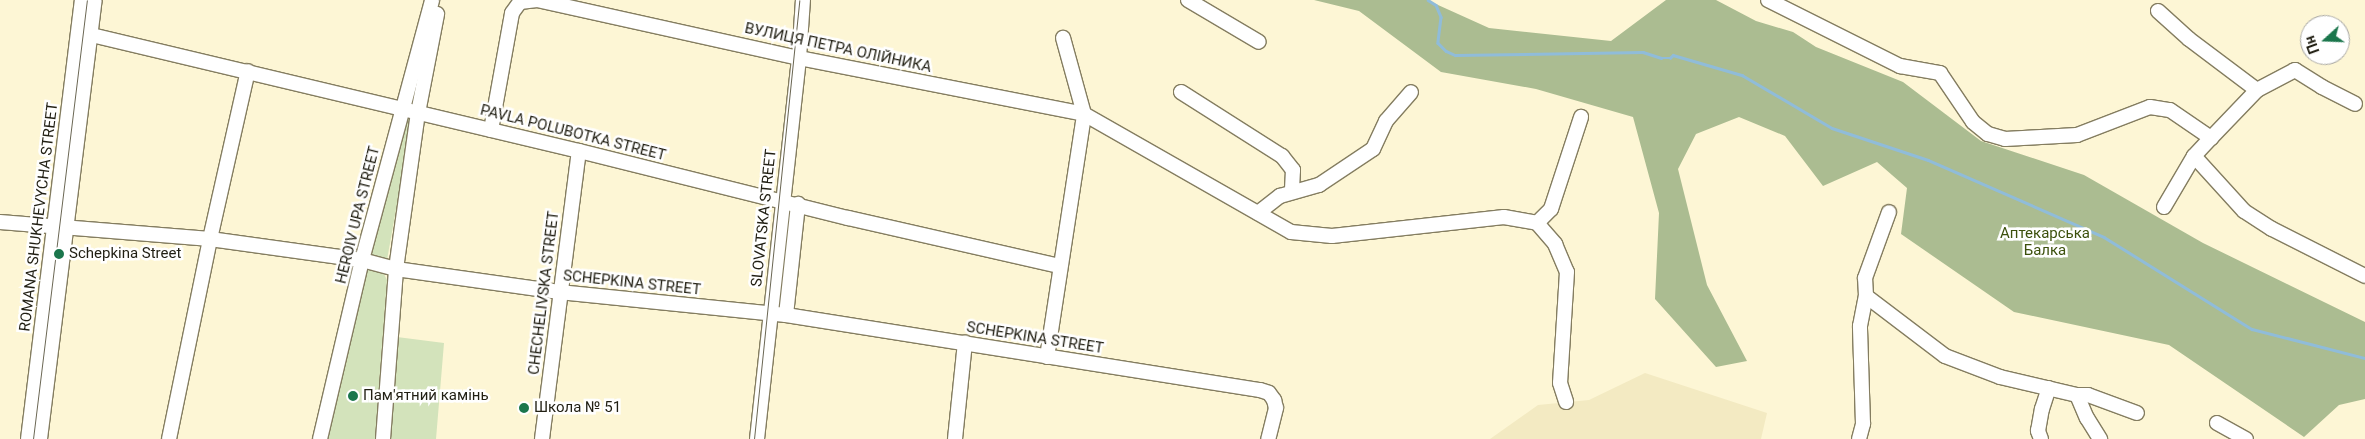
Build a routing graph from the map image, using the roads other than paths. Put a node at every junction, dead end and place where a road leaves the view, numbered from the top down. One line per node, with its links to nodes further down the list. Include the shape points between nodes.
1 (82, 0): 9 (street, ROMANA SHUKHEVYCHA STREET)
2 (95, 0): 9 (street, ROMANA SHUKHEVYCHA STREET)
3 (432, 0): 18 (street, HEROIV UPA STREET)
4 (439, 0): 19 (street)
5 (803, 0): 12 (street, SLOVATSKA STREET)
6 (1188, 0): 11 (street)
7 (1768, 0): 23 (street, via 1900,66 1940,73 1973,122 1988,134 2005,139 2077,135 2150,107 2170,110)
8 (2158, 12): 14 (street)
9 (84, 33): 13 (street, PAVLA POLUBOTKA STREET); 34 (street, ROMANA SHUKHEVYCHA STREET)
10 (1063, 38): 20 (street)
11 (1259, 42)
12 (799, 58): 20 (street, ВУЛИЦЯ ПЕТРА ОЛІЙНИКА); 22 (street, ВУЛИЦЯ ПЕТРА ОЛІЙНИКА, via 537,0 520,2 512,13); 27 (street, SLOVATSKA STREET)
13 (248, 71): 18 (street, PAVLA POLUBOTKA STREET); 35 (street)
14 (2257, 90): 17 (street, via 2295,70); 23 (street)
15 (1181, 92): 26 (street, via 1282,156 1293,170)
16 (1411, 92): 26 (street, via 1386,121 1373,149 1319,184)
17 (2355, 104)
18 (402, 109): 19 (street, PAVLA POLUBOTKA STREET); 36 (street, HEROIV UPA STREET)
19 (418, 113): 22 (street, PAVLA POLUBOTKA STREET); 38 (street)
20 (1084, 114): 31 (street, ВУЛИЦЯ ПЕТРА ОЛІЙНИКА); 37 (street)
21 (1581, 117): 33 (street, via 1551,210)
22 (491, 130): 24 (street, PAVLA POLUBOTKA STREET)
23 (2211, 138): 25 (street)
24 (579, 150): 27 (street, PAVLA POLUBOTKA STREET); 40 (street, CHECHELIVSKA STREET)
25 (2194, 156): 29 (street); 39 (street, via 2244,211 2272,229)
26 (1292, 192): 31 (street, via 1280,196)
27 (782, 201): 28 (street, PAVLA POLUBOTKA STREET); 42 (street, SLOVATSKA STREET)
28 (798, 204): 37 (street, PAVLA POLUBOTKA STREET); 43 (street)
29 (2164, 207)
30 (1889, 212): 41 (street, via 1865,278)
31 (1258, 213): 33 (street, ВУЛИЦЯ ПЕТРА ОЛІЙНИКА, via 1291,232 1332,236 1504,217)
32 (0, 222): 34 (street, SCHEPKINA STREET)
33 (1537, 223): 48 (street, via 1555,244 1567,272 1560,383)
34 (60, 228): 35 (street, SCHEPKINA STREET); 51 (street, ROMANA SHUKHEVYCHA STREET); 52 (street, ROMANA SHUKHEVYCHA STREET)
35 (210, 239): 36 (street, SCHEPKINA STREET); 53 (street)
36 (362, 260): 38 (street, SCHEPKINA STREET); 54 (street, HEROIV UPA STREET)
37 (1060, 266): 45 (street)
38 (396, 269): 40 (street, SCHEPKINA STREET); 55 (street)
39 (2365, 276)
40 (559, 292): 42 (street, SCHEPKINA STREET); 56 (street, CHECHELIVSKA STREET)
41 (1866, 296): 46 (street, via 1945,356 2000,377); 60 (street, via 1860,326 1863,424)
42 (770, 313): 43 (street, SCHEPKINA STREET); 57 (street, SLOVATSKA STREET)
43 (786, 315): 44 (street, SCHEPKINA STREET)
44 (965, 343): 45 (street, SCHEPKINA STREET); 58 (street)
45 (1047, 357): 59 (street, SCHEPKINA STREET, via 1269,393 1276,408)
46 (2049, 388): 47 (street); 61 (street, via 2038,431)
47 (2077, 394): 49 (street); 62 (street)
48 (1566, 402)
49 (2137, 413)
50 (2217, 424): 63 (street)
51 (28, 439)
52 (40, 439)
53 (169, 439)
54 (320, 439)
55 (383, 439)
56 (542, 439)
57 (757, 439)
58 (955, 439)
59 (1268, 439)
60 (1859, 439)
61 (2041, 439)
62 (2100, 439)
63 (2246, 439)

